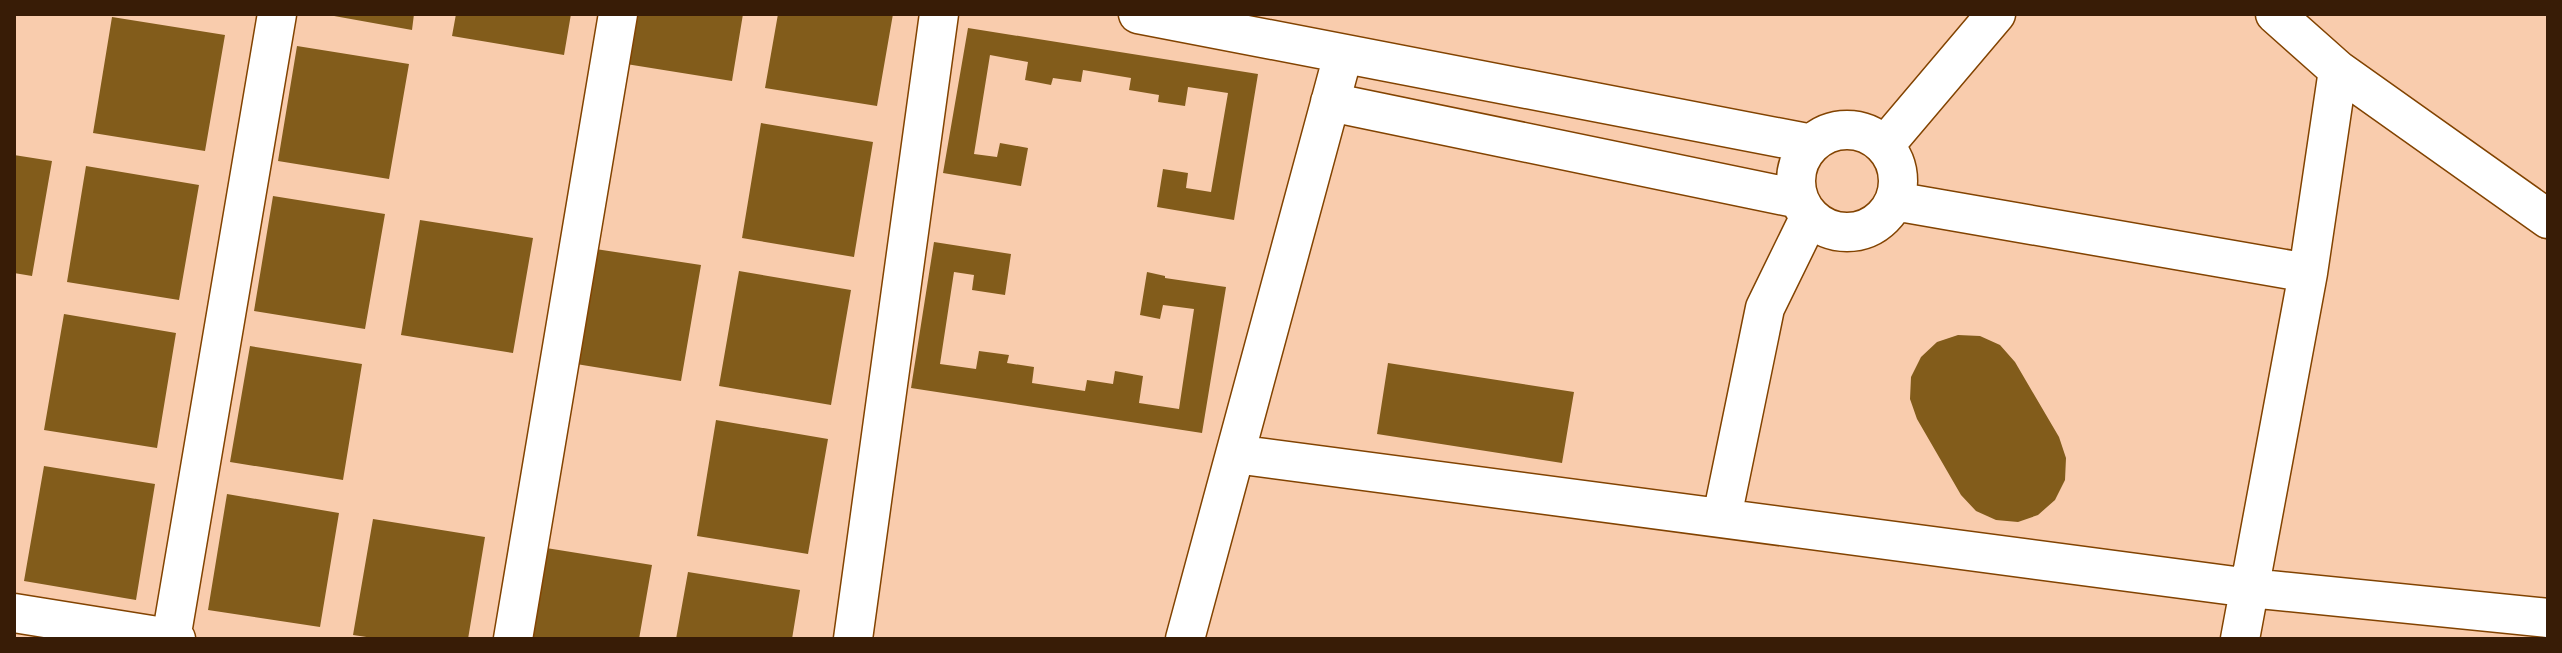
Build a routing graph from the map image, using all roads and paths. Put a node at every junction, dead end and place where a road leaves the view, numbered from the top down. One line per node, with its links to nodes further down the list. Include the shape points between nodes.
1 (277, 14): 21 (street)
2 (618, 14): 22 (street)
3 (939, 14): 23 (street)
4 (1138, 14): 7 (street)
5 (1996, 14): 11 (street)
6 (2275, 14): 8 (street)
7 (1343, 55): 9 (street); 10 (street)
8 (2338, 70): 14 (street); 15 (street)
9 (1330, 102): 13 (street); 16 (street)
10 (1812, 144): 11 (street, via 1849,129); 13 (street, via 1800,160 1796,179)
11 (1885, 145): 12 (street, via 1896,162)
12 (1894, 201): 13 (street, via 1866,229 1846,232 1827,228); 15 (street)
13 (1804, 208): 17 (street, via 1765,308)
14 (2548, 219)
15 (2308, 273): 18 (street)
16 (1235, 454): 17 (street); 24 (street)
17 (1722, 517): 18 (street)
18 (2250, 588): 20 (street); 25 (street)
19 (14, 613): 21 (street)
20 (2548, 618)
21 (173, 639)
22 (513, 639)
23 (853, 639)
24 (1185, 639)
25 (2240, 639)

